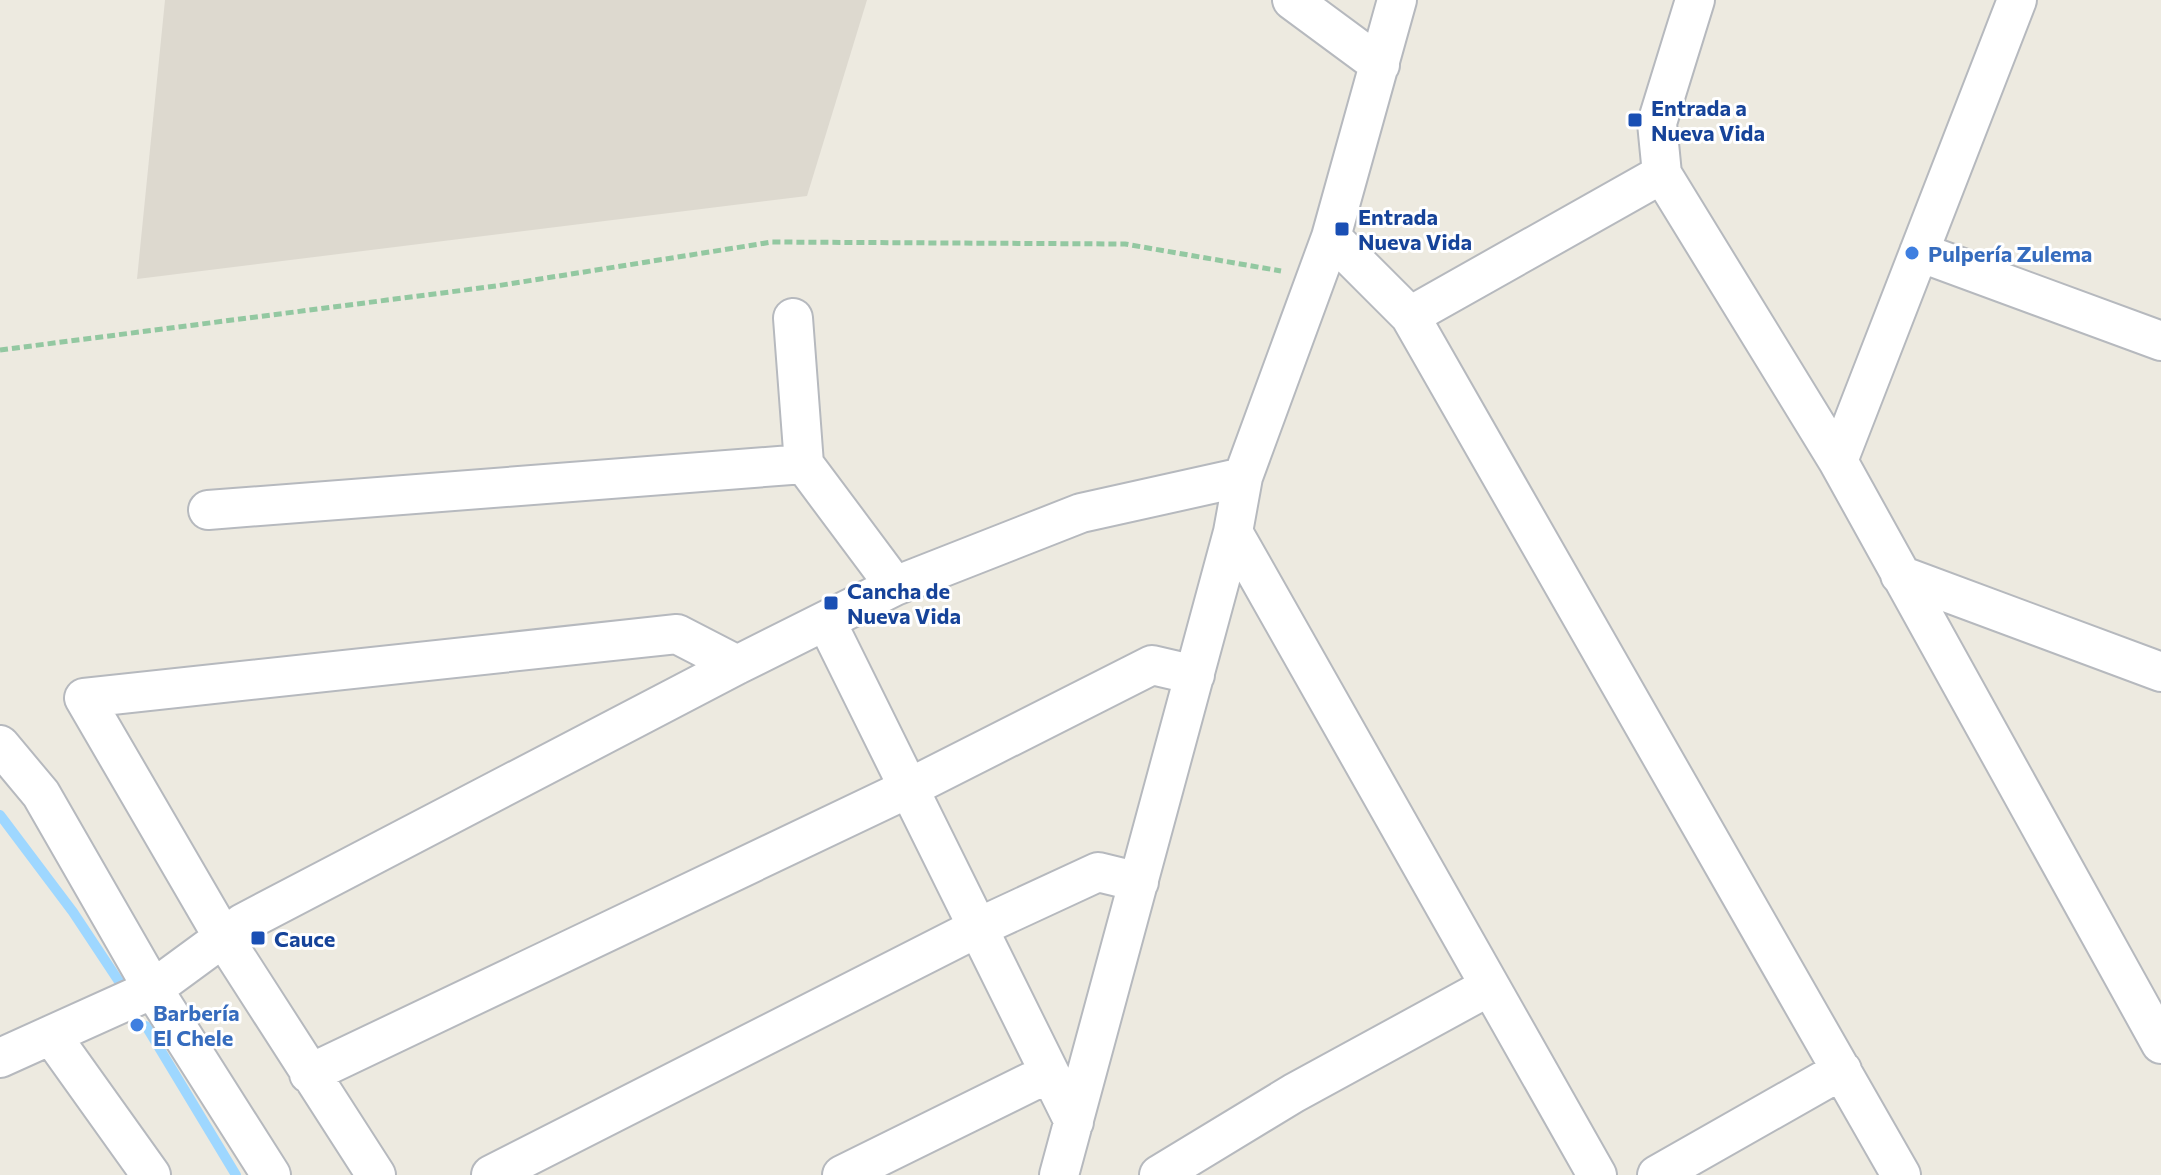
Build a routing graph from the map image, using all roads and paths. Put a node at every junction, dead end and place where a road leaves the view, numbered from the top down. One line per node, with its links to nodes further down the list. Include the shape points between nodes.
1 (1292, 0): 5 (street)
2 (1397, 0): 5 (street)
3 (1695, 0): 6 (street, via 1657,123)
4 (2017, 0): 8 (street)
5 (1380, 65): 7 (street)
6 (1662, 174): 10 (street); 14 (street)
7 (1331, 237): 9 (street); 10 (street)
8 (1919, 252): 12 (street); 14 (street)
9 (1317, 278): 13 (path, via 1125,244 772,242 496,286); 16 (street)
10 (1410, 316): 35 (street)
11 (793, 318): 15 (street)
12 (2161, 341)
13 (0, 350)
14 (1838, 461): 19 (street)
15 (804, 464): 17 (street); 20 (street)
16 (1243, 477): 18 (street); 20 (street, via 1081,513)
17 (208, 510)
18 (1233, 532): 24 (street); 30 (street)
19 (1900, 575): 23 (street); 33 (street)
20 (895, 586): 21 (street)
21 (826, 621): 22 (street); 26 (street)
22 (737, 665): 29 (street); 29 (street, via 677,634 84,698)
23 (2161, 672)
24 (1195, 675): 26 (street, via 1152,665); 27 (street)
25 (0, 745): 31 (street, via 41,794)
26 (909, 788): 28 (street); 37 (street)
27 (1139, 882): 28 (street, via 1098,872); 38 (street)
28 (977, 928): 36 (street); 42 (street)
29 (223, 937): 31 (street); 37 (street)
30 (1490, 986): 45 (street, via 1294,1093); 46 (street)
31 (153, 989): 32 (street); 40 (street)
32 (51, 1035): 34 (street); 39 (street)
33 (2158, 1035)
34 (0, 1058)
35 (1842, 1070): 47 (street); 48 (street)
36 (1049, 1073): 38 (street); 43 (street)
37 (309, 1074): 41 (street)
38 (1074, 1122): 44 (street)
39 (151, 1175)
40 (271, 1175)
41 (376, 1175)
42 (491, 1175)
43 (842, 1175)
44 (1059, 1175)
45 (1159, 1175)
46 (1597, 1175)
47 (1657, 1175)
48 (1901, 1175)

